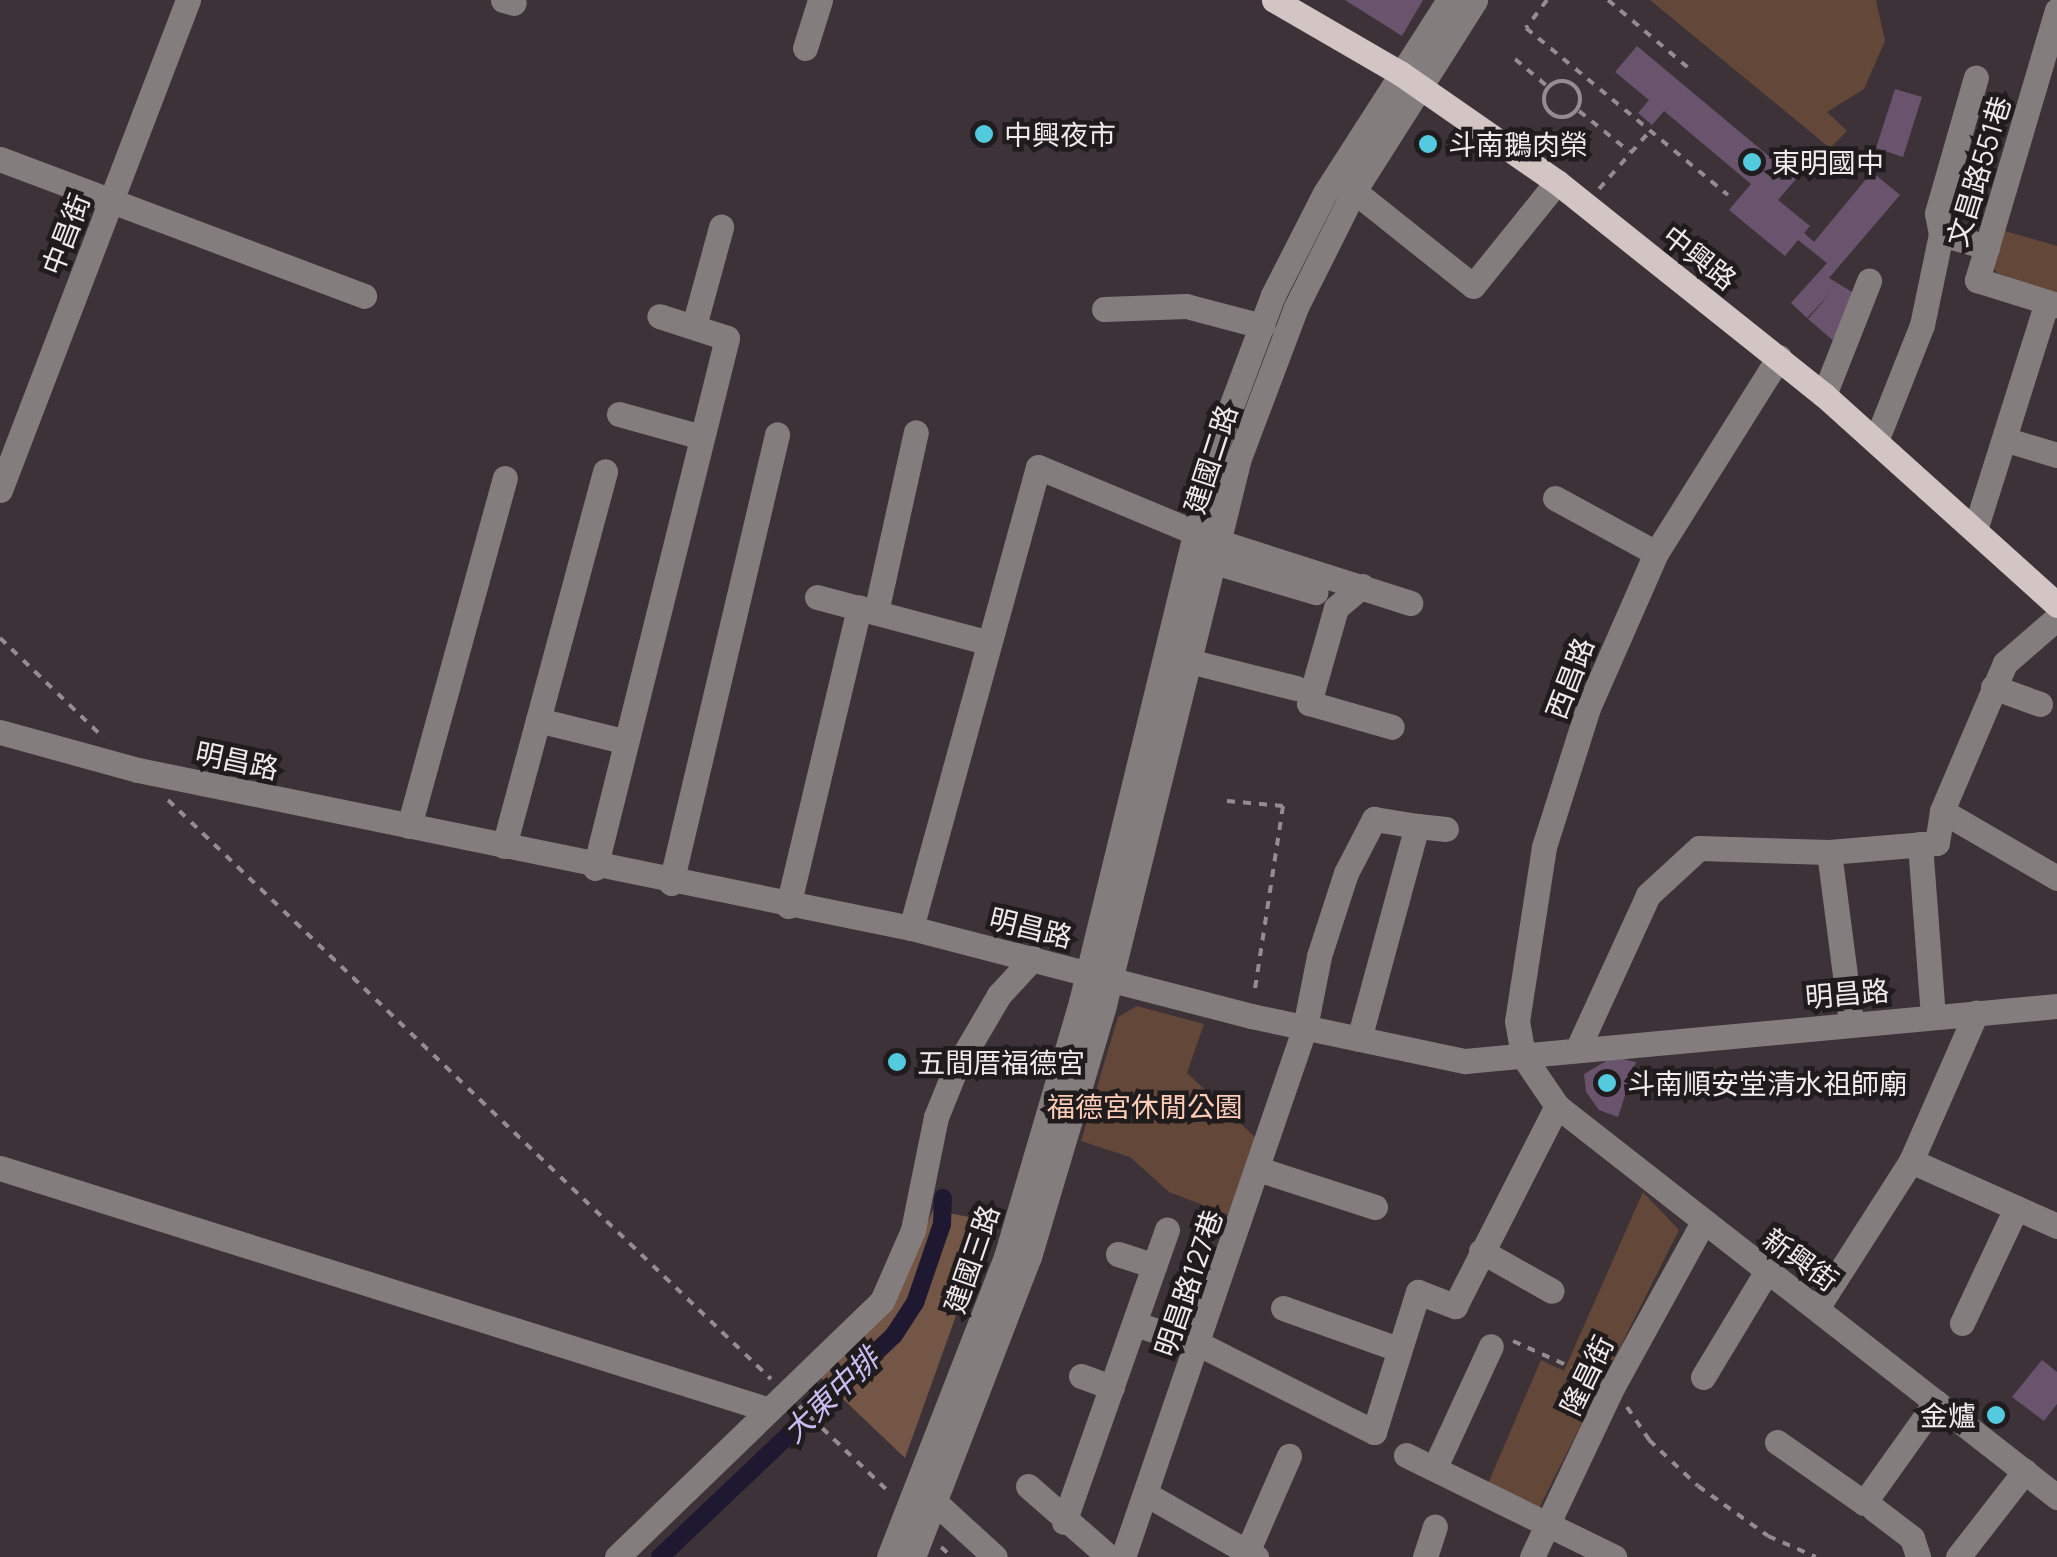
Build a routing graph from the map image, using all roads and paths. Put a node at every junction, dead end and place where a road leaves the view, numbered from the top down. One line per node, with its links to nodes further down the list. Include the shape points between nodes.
1 (188, 0): 24 (street, 中昌街)
2 (820, 0): 9 (street)
3 (1274, 0): 14 (main road, 中興路)
4 (1448, 0): 14 (street, 建國二路)
5 (1475, 0): 14 (street, 建國二路)
6 (1547, 0): 12 (path, via 1526,28)
7 (1608, 0): 11 (path)
8 (2056, 18): 28 (street, 文昌路551巷)
9 (805, 48)
10 (1516, 60): 16 (path)
11 (1692, 71)
12 (1584, 76): 15 (path); 18 (path)
13 (1976, 77): 27 (street, via 1937,213)
14 (1409, 79): 21 (main road, 中興路); 22 (street, 建國二路); 35 (street, 建國二路, via 1326,194)
15 (1576, 86): 16 (path, via 1565,80); 17 (path)
16 (1548, 87): 17 (path, via 1544,104 1551,113 1562,117)
17 (1577, 110): 19 (path)
18 (1650, 131): 19 (path); 23 (path)
19 (1630, 152): 25 (path)
20 (0, 159): 24 (street)
21 (1557, 182): 22 (street, via 1473,286); 25 (main road, 中興路)
22 (1354, 191): 50 (street, 建國二路, via 1296,306)
23 (1728, 195)
24 (110, 202): 30 (street); 47 (street, 中昌街)
25 (1586, 204): 36 (main road, 中興路)
26 (721, 227): 34 (street)
27 (1940, 234): 28 (street); 43 (street, via 1922,325)
28 (1987, 247): 31 (street, 文昌路551巷, via 1977,280)
29 (1870, 281): 37 (street)
30 (364, 296)
31 (2052, 303): 42 (street)
32 (1104, 309): 35 (street, via 1186,306)
33 (659, 316): 34 (street)
34 (694, 326): 41 (street, via 727,338)
35 (1262, 326): 50 (street, 建國二路, via 1217,444)
36 (1779, 358): 37 (main road, 中興路); 51 (street, 西昌路)
37 (1824, 394): 43 (main road, 中興路)
38 (620, 414): 41 (street)
39 (916, 432): 57 (street)
40 (776, 434): 81 (street)
41 (698, 436): 68 (street)
42 (2006, 440): 44 (street); 49 (street)
43 (1876, 441): 49 (main road, 中興路)
44 (2057, 455)
45 (605, 471): 65 (street)
46 (505, 478): 73 (street)
47 (0, 490)
48 (1555, 498): 51 (street)
49 (1975, 530): 56 (main road, 中興路)
50 (1207, 544): 52 (street); 53 (street); 60 (street, via 1038,467); 61 (street, 建國二路); 85 (street, 建國二路)
51 (1656, 554): 94 (street, 西昌路, via 1604,665 1544,847 1517,1021)
52 (1362, 586): 55 (street); 66 (street, via 1336,608 1309,703)
53 (1314, 592)
54 (817, 597): 57 (street)
55 (1410, 603)
56 (2057, 605)
57 (867, 609): 60 (street); 82 (street)
58 (2057, 618): 62 (street, via 2005,663)
59 (0, 638): 69 (path)
60 (986, 642): 83 (street)
61 (1188, 661): 63 (street); 85 (street, 建國二路)
62 (1992, 687): 64 (street); 72 (street)
63 (1296, 688)
64 (2040, 704)
65 (538, 720): 68 (street); 77 (street)
66 (1392, 726)
67 (0, 732): 73 (street, 明昌路, via 88,759)
68 (623, 742): 79 (street)
69 (110, 744)
70 (166, 798): 121 (path)
71 (1227, 802): 88 (path, via 1283,806)
72 (1942, 811): 76 (street, via 1936,843); 80 (street)
73 (409, 826): 77 (street, 明昌路)
74 (1417, 826): 75 (street); 91 (street, 明昌路127巷, via 1374,818 1319,956); 92 (street)
75 (1446, 829)
76 (1920, 844): 78 (street); 89 (street)
77 (504, 846): 79 (street, 明昌路)
78 (1830, 852): 90 (street); 93 (street, via 1699,848 1648,895)
79 (595, 868): 81 (street, 明昌路)
80 (2057, 878)
81 (671, 883): 82 (street, 明昌路)
82 (788, 906): 83 (street, 明昌路)
83 (911, 928): 84 (street, 明昌路)
84 (1033, 958): 85 (street, 明昌路); 121 (street, via 999,996 954,1070 936,1117 913,1230 882,1301)
85 (1100, 976): 88 (street, 明昌路); 129 (street, 建國三路, via 1029,1257)
86 (2057, 1006): 87 (street, 明昌路)
87 (1976, 1013): 89 (street, 明昌路); 96 (street)
88 (1251, 1016): 91 (street, 明昌路)
89 (1933, 1016): 90 (street, 明昌路)
90 (1851, 1022): 93 (street, 明昌路)
91 (1305, 1027): 92 (street, 明昌路); 98 (street, 明昌路127巷)
92 (1359, 1039): 94 (street, 明昌路, via 1465,1061)
93 (1578, 1048): 94 (street, 明昌路)
94 (1523, 1056): 95 (street, 新興街)
95 (1557, 1106): 101 (street, 新興街); 104 (street)
96 (1911, 1161): 100 (street); 110 (street)
97 (0, 1168): 121 (street)
98 (1258, 1169): 99 (street); 114 (street, 明昌路127巷)
99 (1375, 1206)
100 (2016, 1208): 102 (street); 111 (street)
101 (1702, 1224): 107 (street, 新興街); 118 (street, 隆昌街)
102 (2057, 1226)
103 (1167, 1230): 106 (street)
104 (1481, 1251): 108 (street); 115 (street, via 1455,1306 1418,1292)
105 (1118, 1254): 106 (street)
106 (1154, 1266): 112 (street)
107 (1766, 1271): 110 (street, 新興街); 117 (street)
108 (1552, 1292)
109 (1283, 1308): 115 (street)
110 (1817, 1308): 120 (street, 新興街)
111 (1962, 1323)
112 (1134, 1324): 114 (street); 119 (street)
113 (1499, 1341): 118 (path); 125 (street)
114 (1199, 1344): 115 (street, via 1374,1432); 128 (street, 明昌路127巷)
115 (1398, 1349)
116 (1081, 1376): 119 (street)
117 (1703, 1377)
118 (1613, 1386): 134 (street, 隆昌街); 147 (path, via 1649,1440 1698,1486 1768,1536)
119 (1112, 1387): 132 (street)
120 (1936, 1402): 122 (street, via 1864,1503); 126 (street, 新興街)
121 (784, 1403): 133 (path, via 815,1421); 137 (street)
122 (1778, 1442)
123 (1406, 1454): 125 (street)
124 (1290, 1456): 136 (street)
125 (1435, 1467): 134 (street)
126 (2024, 1471): 130 (street, 新興街); 149 (street)
127 (1028, 1486): 132 (street)
128 (1146, 1494): 136 (street); 143 (street, 明昌路127巷)
129 (927, 1495): 133 (street, 建國三路); 141 (street)
130 (2057, 1496)
131 (1874, 1509): 148 (street, via 1912,1538)
132 (1064, 1522): 142 (street)
133 (915, 1523): 138 (street, 建國三路); 139 (street, 建國三路); 140 (path)
134 (1548, 1524): 145 (street, 隆昌街); 146 (street)
135 (1436, 1527): 144 (street)
136 (1251, 1554)
137 (616, 1557)
138 (889, 1557)
139 (913, 1557)
140 (952, 1557)
141 (996, 1557)
142 (1109, 1557)
143 (1123, 1557)
144 (1425, 1557)
145 (1532, 1557)
146 (1614, 1557)
147 (1816, 1557)
148 (1918, 1557)
149 (1958, 1557)

